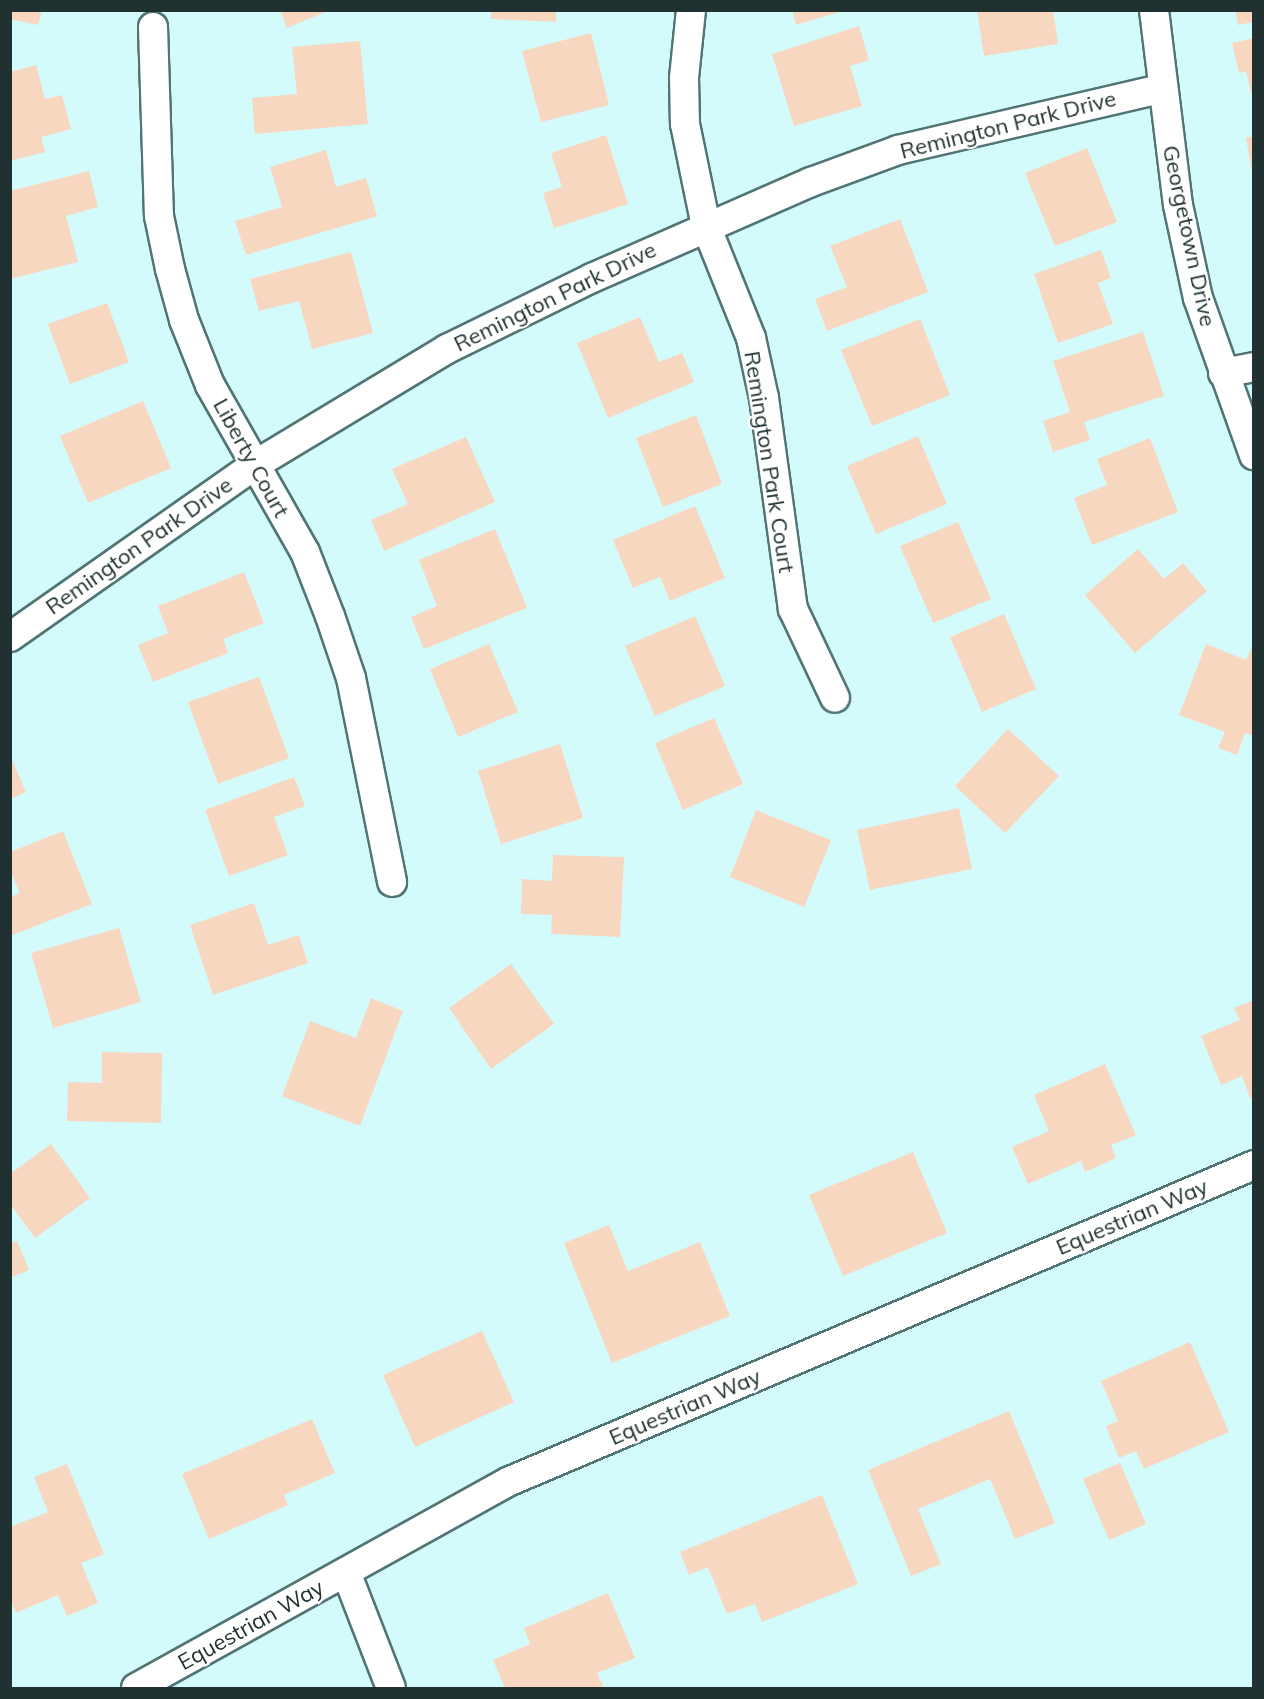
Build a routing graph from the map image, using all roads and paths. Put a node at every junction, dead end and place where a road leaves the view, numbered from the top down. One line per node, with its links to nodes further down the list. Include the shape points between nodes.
1 (691, 10): 5 (street, Remington Park Court, via 684,78 685,124)
2 (1154, 10): 4 (street, Georgetown Drive)
3 (153, 27): 9 (street, Liberty Court, via 159,216 170,269 184,320 210,385)
4 (1161, 89): 5 (street, Remington Park Drive, via 898,150); 7 (street, Georgetown Drive, via 1178,205 1198,298)
5 (706, 226): 9 (street, Remington Park Drive, via 447,349); 11 (street, Remington Park Court, via 751,338 764,398 793,609)
6 (1254, 367): 7 (street)
7 (1223, 373): 8 (street, Georgetown Drive)
8 (1254, 455)
9 (253, 466): 10 (street, Remington Park Drive); 12 (street, Liberty Court, via 305,552 347,668)
10 (10, 637)
11 (835, 698)
12 (392, 882)
13 (1254, 1166): 14 (street, Equestrian Way, via 510,1481)
14 (346, 1572): 15 (street, Equestrian Way); 16 (street)
15 (136, 1689)
16 (391, 1689)

